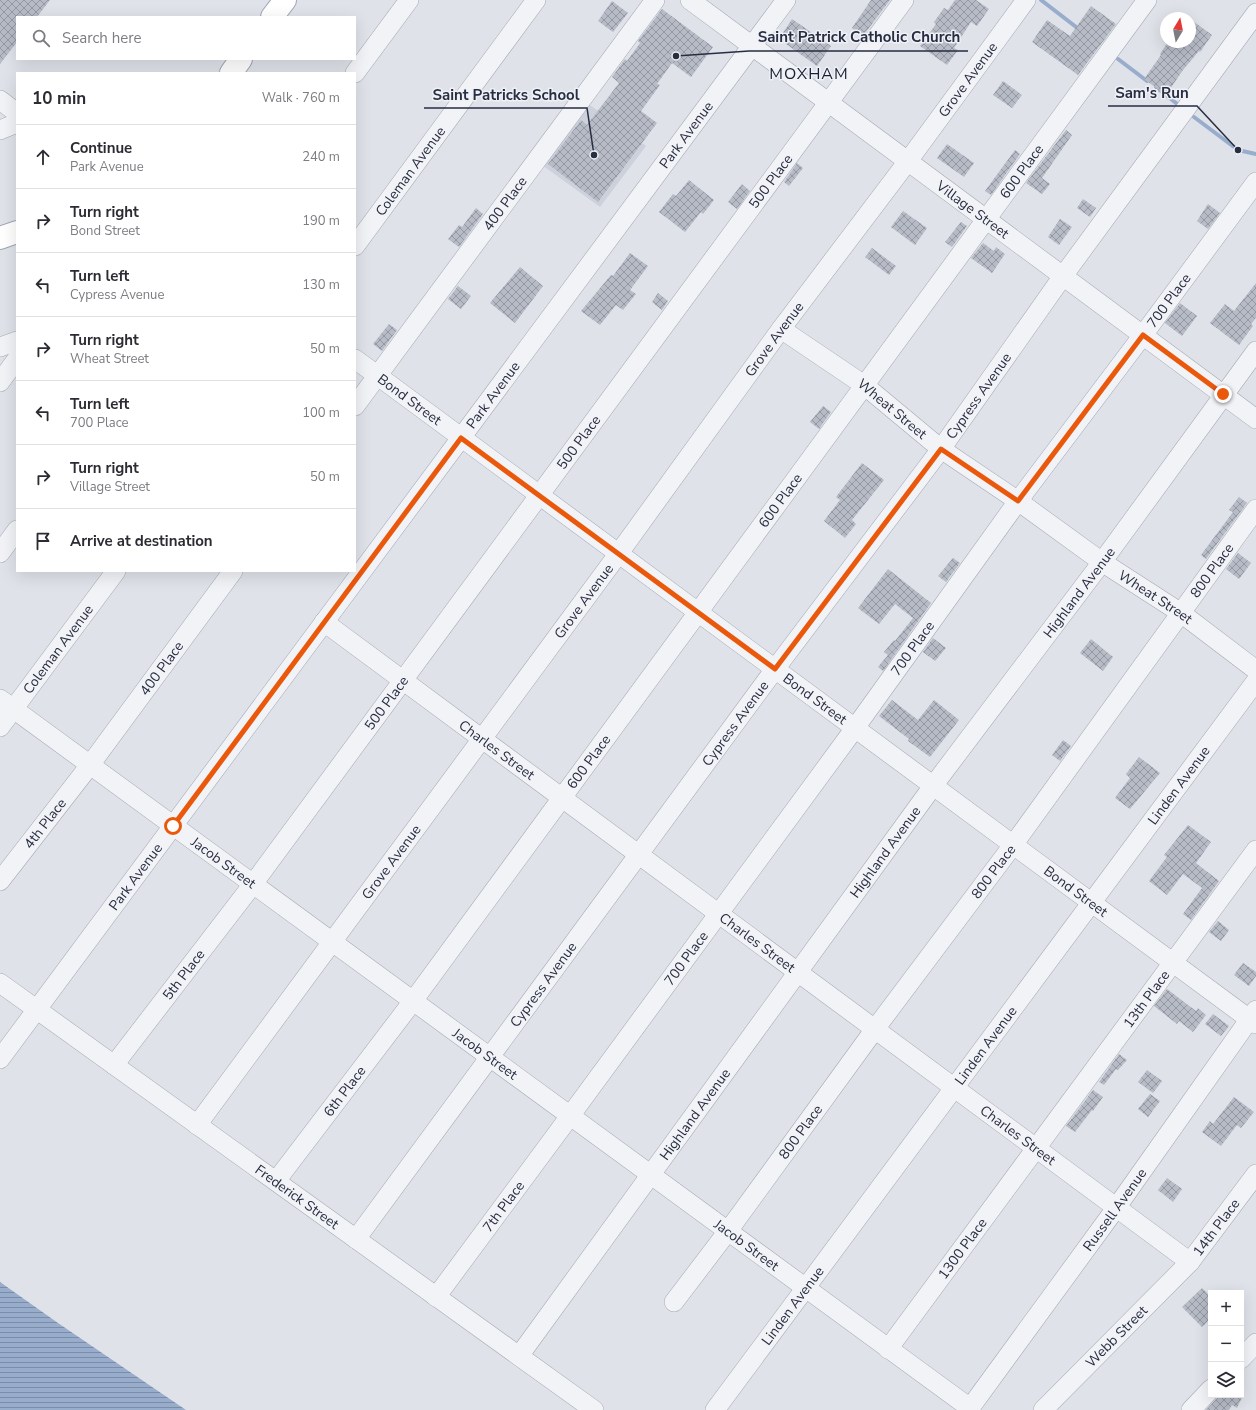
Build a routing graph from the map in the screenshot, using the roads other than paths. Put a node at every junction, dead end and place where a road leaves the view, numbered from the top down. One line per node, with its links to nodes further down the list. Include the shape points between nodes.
1 (285, 0): 11 (main road)
2 (409, 0): 15 (street)
3 (536, 0): 26 (street, Coleman Avenue)
4 (655, 0): 35 (street, 400 Place)
5 (690, 0): 12 (street, Village Street)
6 (786, 0): 12 (street, Park Avenue)
7 (904, 0): 17 (street, 500 Place)
8 (1026, 0): 21 (street, Grove Avenue)
9 (1147, 0): 23 (street, 600 Place)
10 (1256, 13): 27 (street, Cypress Avenue)
11 (273, 16)
12 (752, 46): 17 (street, Village Street); 41 (street, Park Avenue)
13 (240, 60): 14 (main road)
14 (232, 72)
15 (356, 72)
16 (0, 100): 18 (street)
17 (828, 102): 21 (street, Village Street); 43 (street, 500 Place)
18 (16, 112)
19 (16, 123): 20 (street)
20 (0, 130)
21 (908, 161): 23 (street, Village Street); 28 (street, Grove Avenue)
22 (1256, 182): 29 (street, 700 Place)
23 (986, 219): 27 (street, Village Street); 37 (street, 600 Place)
24 (16, 232): 25 (main road)
25 (0, 238)
26 (356, 245)
27 (1063, 276): 29 (street, Village Street); 42 (street, Cypress Avenue)
28 (781, 329): 37 (street, Wheat Street); 48 (street, Grove Avenue)
29 (1143, 335): 38 (street, Village Street); 44 (street, 700 Place)
30 (16, 341): 31 (street)
31 (0, 347)
32 (1256, 351): 38 (street, Highland Avenue)
33 (16, 360): 36 (street)
34 (356, 360): 35 (street, Bond Street)
35 (378, 375): 39 (street, 400 Place); 41 (street, Bond Street)
36 (0, 382)
37 (864, 385): 42 (street, Wheat Street); 52 (street, 600 Place)
38 (1223, 394): 40 (street, Village Street); 49 (street, Highland Avenue)
39 (356, 405)
40 (1256, 419)
41 (461, 438): 43 (street, Bond Street); 54 (street, Park Avenue)
42 (941, 449): 44 (street, Wheat Street); 55 (street, Cypress Avenue)
43 (540, 495): 48 (street, Bond Street); 57 (street, 500 Place)
44 (1018, 501): 49 (street, Wheat Street); 61 (street, 700 Place)
45 (1256, 509): 53 (street, 800 Place)
46 (16, 531): 47 (street)
47 (0, 553)
48 (619, 553): 52 (street, Bond Street); 62 (street, Grove Avenue)
49 (1102, 562): 53 (street, Wheat Street); 64 (street, Highland Avenue)
50 (115, 572): 59 (street, Coleman Avenue)
51 (232, 572): 63 (street, 400 Place)
52 (698, 612): 55 (street, Bond Street); 65 (street, 600 Place)
53 (1181, 614): 56 (street, Wheat Street); 67 (street, 800 Place)
54 (324, 622): 57 (street, Charles Street); 66 (street, Park Avenue)
55 (775, 669): 61 (street, Bond Street); 69 (street, Cypress Avenue)
56 (1256, 670)
57 (403, 680): 62 (street, Charles Street); 71 (street, 500 Place)
58 (1256, 681): 72 (street, Linden Avenue)
59 (7, 704): 60 (street, Coleman Avenue); 63 (street, Jacob Street)
60 (0, 727)
61 (855, 728): 64 (street, Bond Street); 73 (street, 700 Place)
62 (482, 739): 65 (street, Charles Street); 74 (street, Grove Avenue)
63 (90, 765): 66 (street, Jacob Street); 70 (street, 4th Place)
64 (933, 786): 67 (street, Bond Street); 76 (street, Highland Avenue)
65 (562, 798): 69 (street, Charles Street); 78 (street, 600 Place)
66 (173, 826): 71 (street, Jacob Street); 79 (street, Park Avenue)
67 (1013, 844): 72 (street, Bond Street); 81 (street, 800 Place)
68 (1256, 850): 75 (street, 13th Place)
69 (639, 854): 73 (street, Charles Street); 82 (street, Cypress Avenue)
70 (0, 881)
71 (253, 884): 74 (street, Jacob Street); 84 (street, 5th Place)
72 (1092, 903): 75 (street, Bond Street); 85 (street, Linden Avenue)
73 (719, 914): 76 (street, Charles Street); 86 (street, 700 Place)
74 (332, 942): 78 (street, Jacob Street); 87 (street, Grove Avenue)
75 (1173, 963): 80 (street, Bond Street); 88 (street, 13th Place)
76 (798, 972): 81 (street, Charles Street); 90 (street, Highland Avenue)
77 (0, 983): 79 (street, Frederick Street)
78 (413, 1002): 82 (street, Jacob Street); 91 (street, 6th Place)
79 (37, 1009): 83 (street, Park Avenue); 84 (street, Frederick Street)
80 (1254, 1017): 92 (street, Russell Avenue)
81 (874, 1029): 85 (street, Charles Street); 93 (street, 800 Place)
82 (490, 1057): 86 (street, Jacob Street); 94 (street, Cypress Avenue)
83 (0, 1059)
84 (114, 1065): 87 (street, Frederick Street)
85 (954, 1088): 88 (street, Charles Street); 96 (street, Linden Avenue)
86 (570, 1116): 90 (street, Jacob Street); 97 (street, 7th Place)
87 (197, 1125): 91 (street, Frederick Street)
88 (1036, 1148): 92 (street, Charles Street); 100 (street, 1300 Place)
89 (1256, 1174): 95 (street, 14th Place)
90 (651, 1175): 93 (street, Jacob Street); 101 (street, Highland Avenue)
91 (276, 1181): 94 (street, Frederick Street)
92 (1116, 1208): 95 (street, Charles Street); 104 (street, Russell Avenue)
93 (728, 1231): 96 (street, Jacob Street); 98 (street, 800 Place)
94 (356, 1239): 97 (street, Frederick Street)
95 (1190, 1262): 107 (street, Webb Street)
96 (805, 1288): 100 (street, Jacob Street); 106 (street, Linden Avenue)
97 (436, 1297): 101 (street, Frederick Street)
98 (674, 1302)
99 (1256, 1344): 102 (street)
100 (888, 1349): 104 (street, Jacob Street)
101 (519, 1356): 105 (street, Frederick Street)
102 (1244, 1356)
103 (1208, 1392): 108 (street)
104 (970, 1408)
105 (594, 1410)
106 (715, 1410)
107 (1043, 1410)
108 (1191, 1410)

